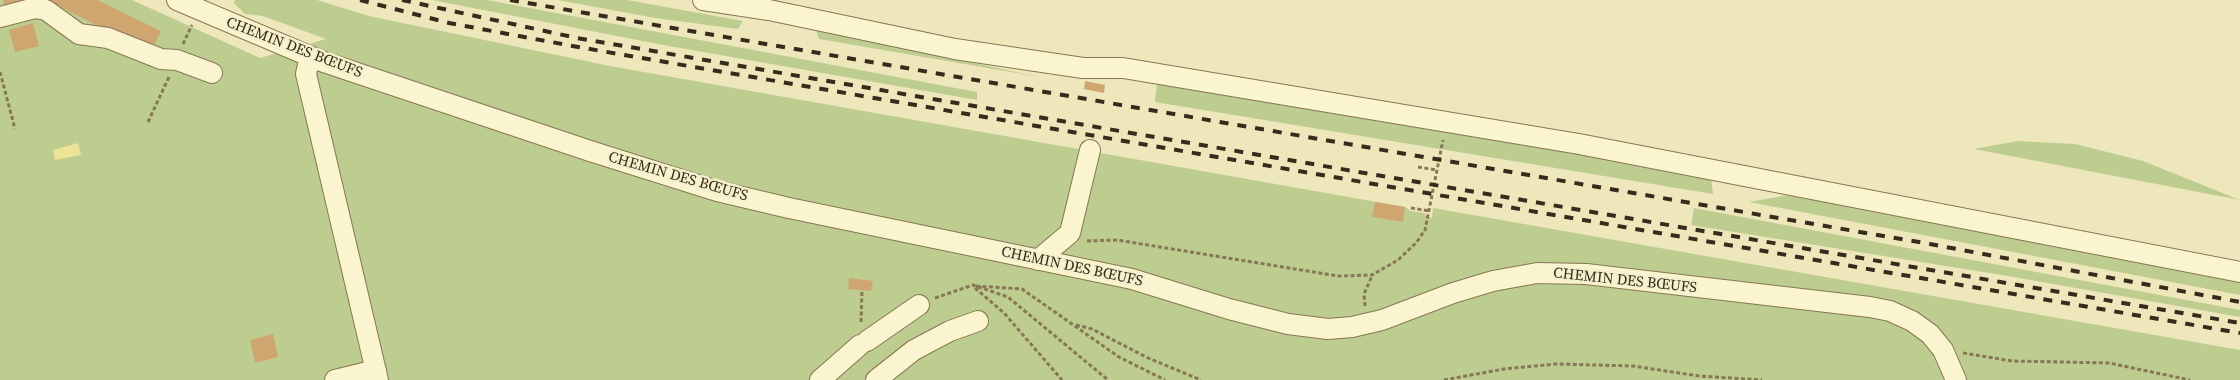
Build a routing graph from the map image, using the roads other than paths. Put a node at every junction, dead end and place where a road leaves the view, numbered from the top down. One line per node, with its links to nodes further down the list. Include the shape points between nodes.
1 (177, 0): 4 (street, CHEMIN DES BŒUFS)
2 (703, 0): 8 (street, via 768,10 955,49 1083,68 1123,68 1579,144)
3 (0, 17): 5 (street, via 35,8 46,10 79,34 108,38 161,59 176,60)
4 (310, 56): 7 (street, CHEMIN DES BŒUFS, via 590,151 717,190); 11 (street, via 306,74)
5 (212, 73)
6 (1090, 150): 7 (street, via 1070,234)
7 (1038, 260): 15 (street, CHEMIN DES BŒUFS, via 1132,279 1288,324 1328,329 1366,325 1493,281 1537,273 1564,272 1870,307 1912,321 1930,334 1943,350)
8 (2240, 272)
9 (919, 305): 13 (street, via 864,343)
10 (978, 321): 14 (street, via 914,350)
11 (377, 375): 12 (street)
12 (335, 380)
13 (820, 380)
14 (876, 380)
15 (1956, 380)

